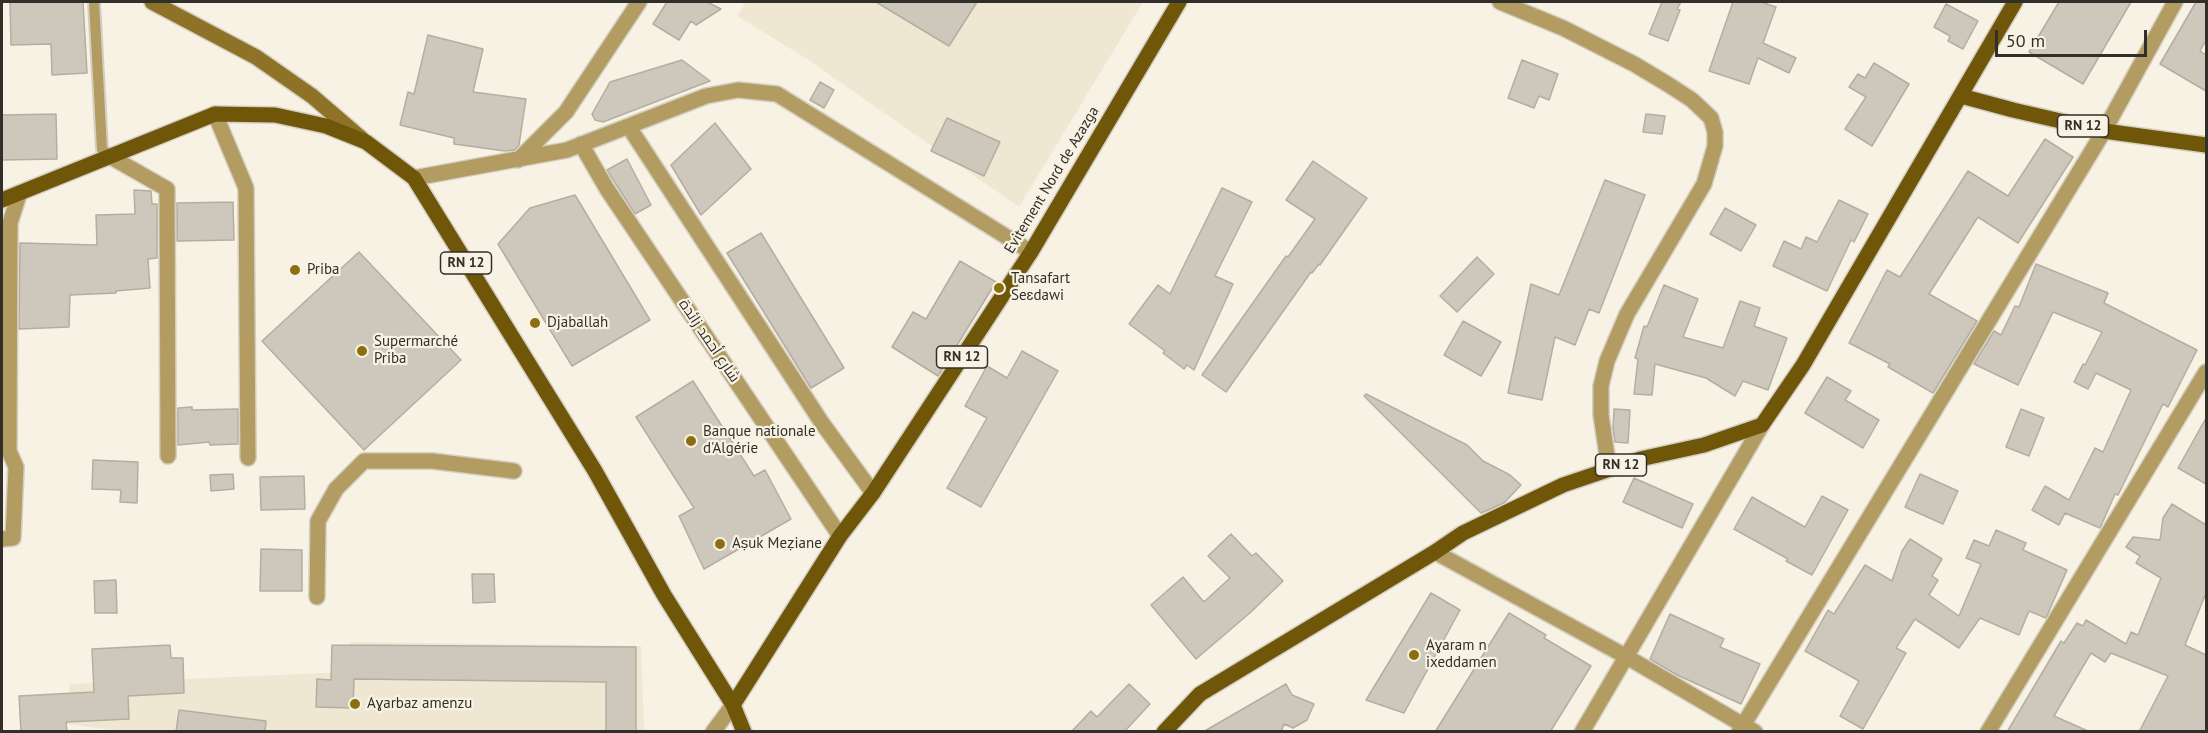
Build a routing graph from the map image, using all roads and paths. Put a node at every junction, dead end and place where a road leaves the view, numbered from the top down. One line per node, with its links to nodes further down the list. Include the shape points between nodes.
1 (94, 2): 15 (lane, via 102,148)
2 (152, 2): 12 (street, via 256,57 312,96)
3 (639, 2): 16 (street, via 566,112)
4 (1179, 2): 20 (main road, Evitement Nord de Azazga / RN 12)
5 (1500, 2): 25 (street, via 1563,28 1669,85 1711,118 1715,132 1704,184 1628,314 1607,361 1600,386)
6 (2015, 2): 8 (main road)
7 (2175, 2): 11 (street)
8 (1961, 96): 11 (main road, RN 12); 22 (main road, via 1803,365)
9 (216, 114): 12 (main road, RN 12, via 275,115 327,126); 15 (main road, RN 12); 24 (street, via 246,188)
10 (629, 127): 13 (street); 20 (street, via 706,96 738,90 777,94); 27 (street, via 822,423)
11 (2104, 131): 14 (main road, RN 12); 34 (street)
12 (366, 142): 17 (main road, RN 12)
13 (581, 144): 16 (street); 28 (street, شارع أحمد زائدة, via 607,189)
14 (2206, 145)
15 (111, 157): 18 (main road, RN 12); 23 (street, via 167,189)
16 (518, 160): 17 (street)
17 (414, 178): 33 (main road, RN 12, via 595,471 664,594)
18 (18, 195): 19 (main road, RN 12); 29 (street, via 10,223 9,451 16,467 14,526 13,538)
19 (2, 200)
20 (1031, 252): 27 (main road, Evitement Nord de Azazga / RN 12)
21 (2206, 372): 39 (street)
22 (1762, 425): 25 (main road, RN 12, via 1704,445); 32 (street)
23 (168, 456)
24 (248, 458)
25 (1609, 469): 30 (main road, RN 12, via 1552,490 1462,533)
26 (514, 471): 31 (street, via 432,461 364,461 336,489 318,520)
27 (873, 493): 28 (main road, Evitement Nord de Azazga / RN 12)
28 (840, 536): 33 (main road, Evitement Nord de Azazga / RN 12)
29 (2, 539)
30 (1435, 552): 32 (street); 37 (main road, RN 12, via 1200,694)
31 (317, 597)
32 (1627, 657): 34 (street); 38 (street)
33 (733, 705): 35 (street); 36 (main road, RN 12)
34 (1746, 729)
35 (713, 732)
36 (744, 732)
37 (1164, 732)
38 (1582, 732)
39 (1988, 732)

